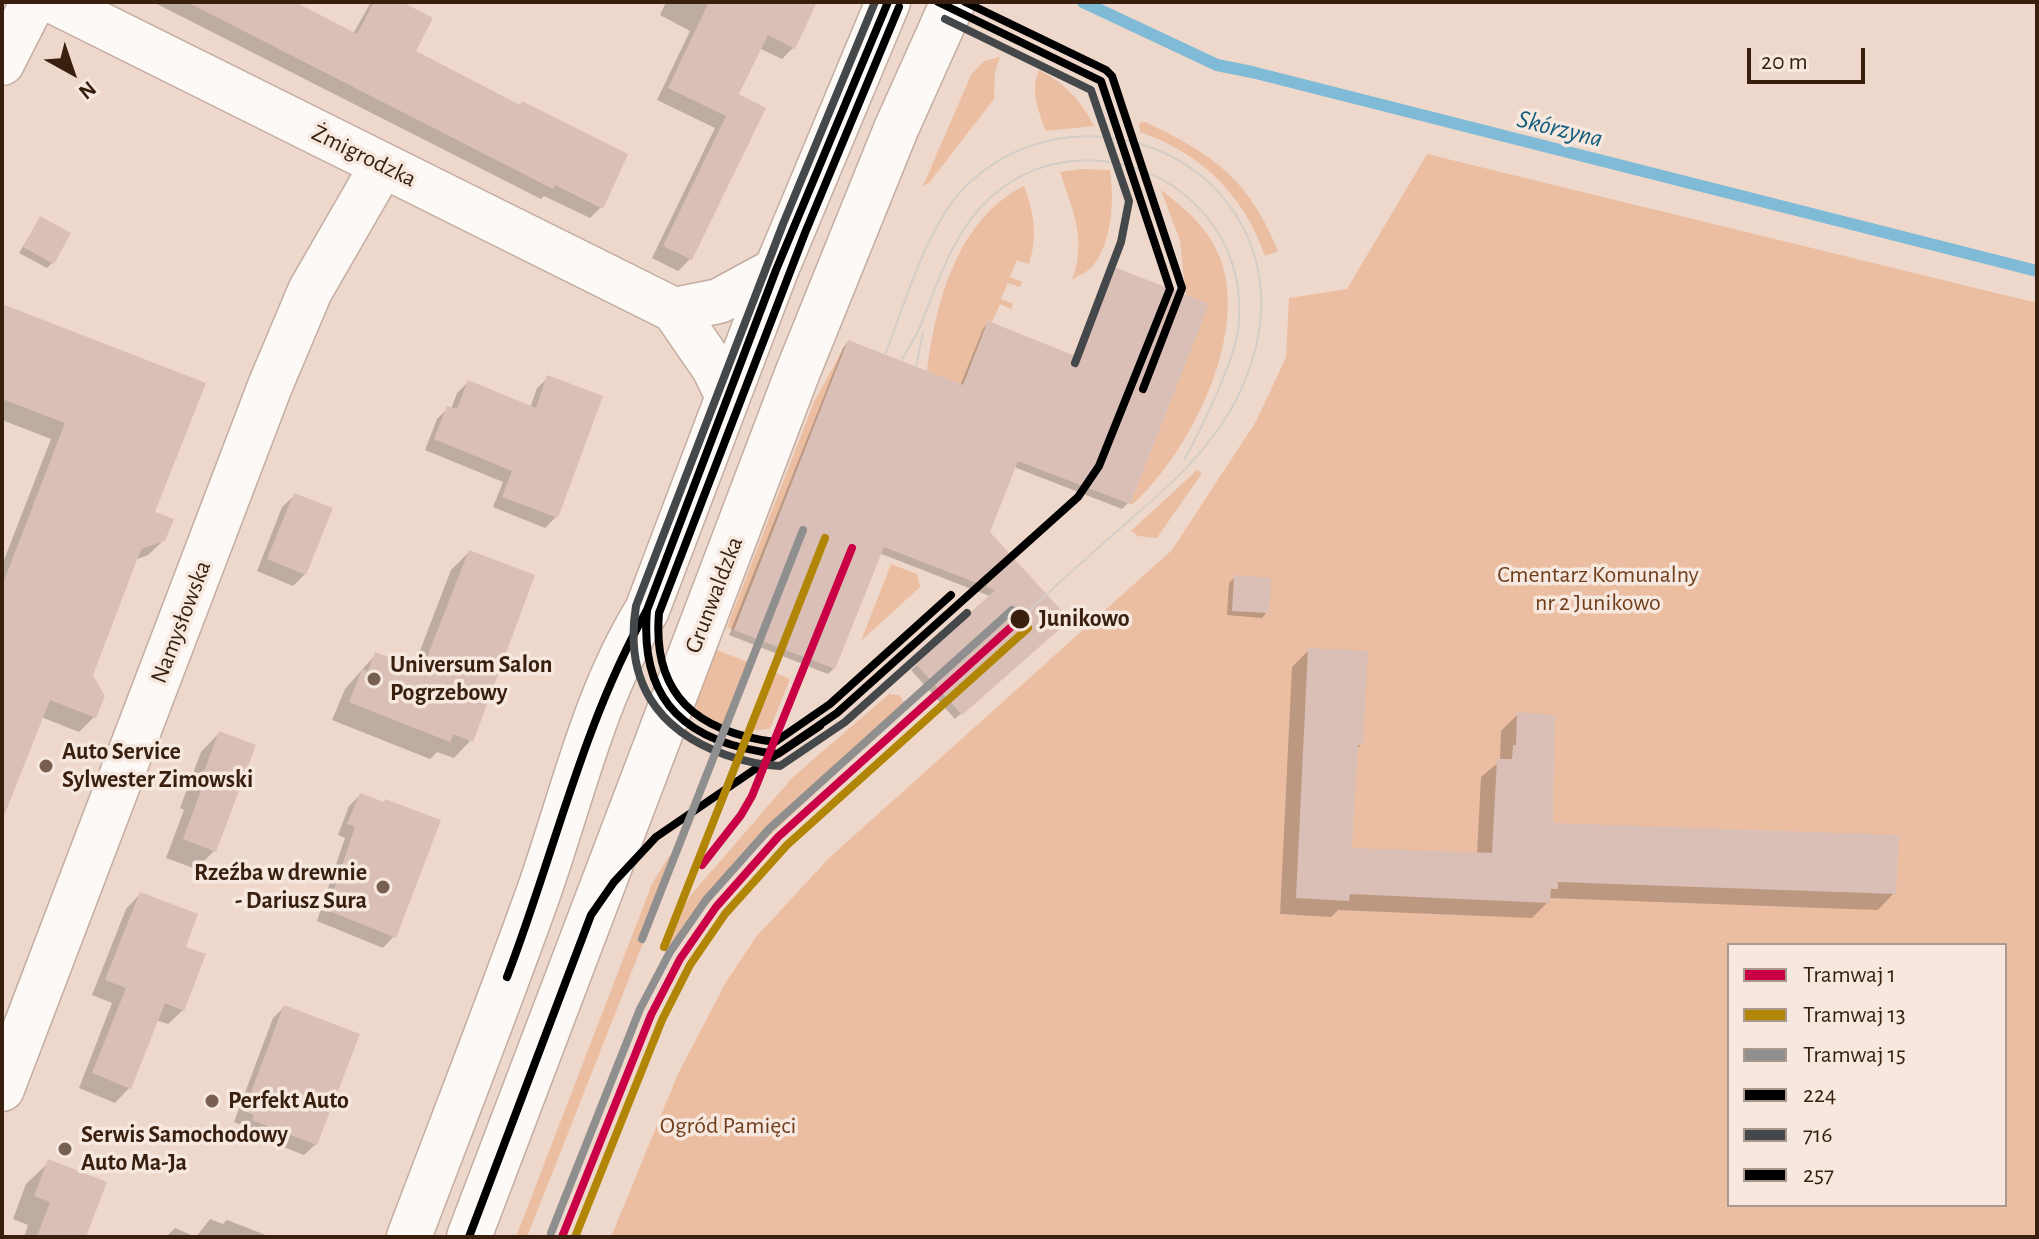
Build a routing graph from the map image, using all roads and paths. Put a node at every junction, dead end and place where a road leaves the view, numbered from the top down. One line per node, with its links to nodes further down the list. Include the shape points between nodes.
1 (33, 2): 5 (street)
2 (55, 2): 6 (street, Żmigrodzka)
3 (888, 2): 7 (street)
4 (953, 2): 12 (street, Grunwaldzka, via 797,374)
5 (2, 63)
6 (382, 166): 8 (street, Żmigrodzka); 10 (street, Namysłowska, via 310,291 270,386)
7 (776, 270): 8 (street, via 719,301); 9 (street)
8 (674, 310): 9 (street, Żmigrodzka)
9 (727, 395): 11 (street, via 647,610 601,702 538,894)
10 (2, 1089)
11 (409, 1237)
12 (469, 1237)

